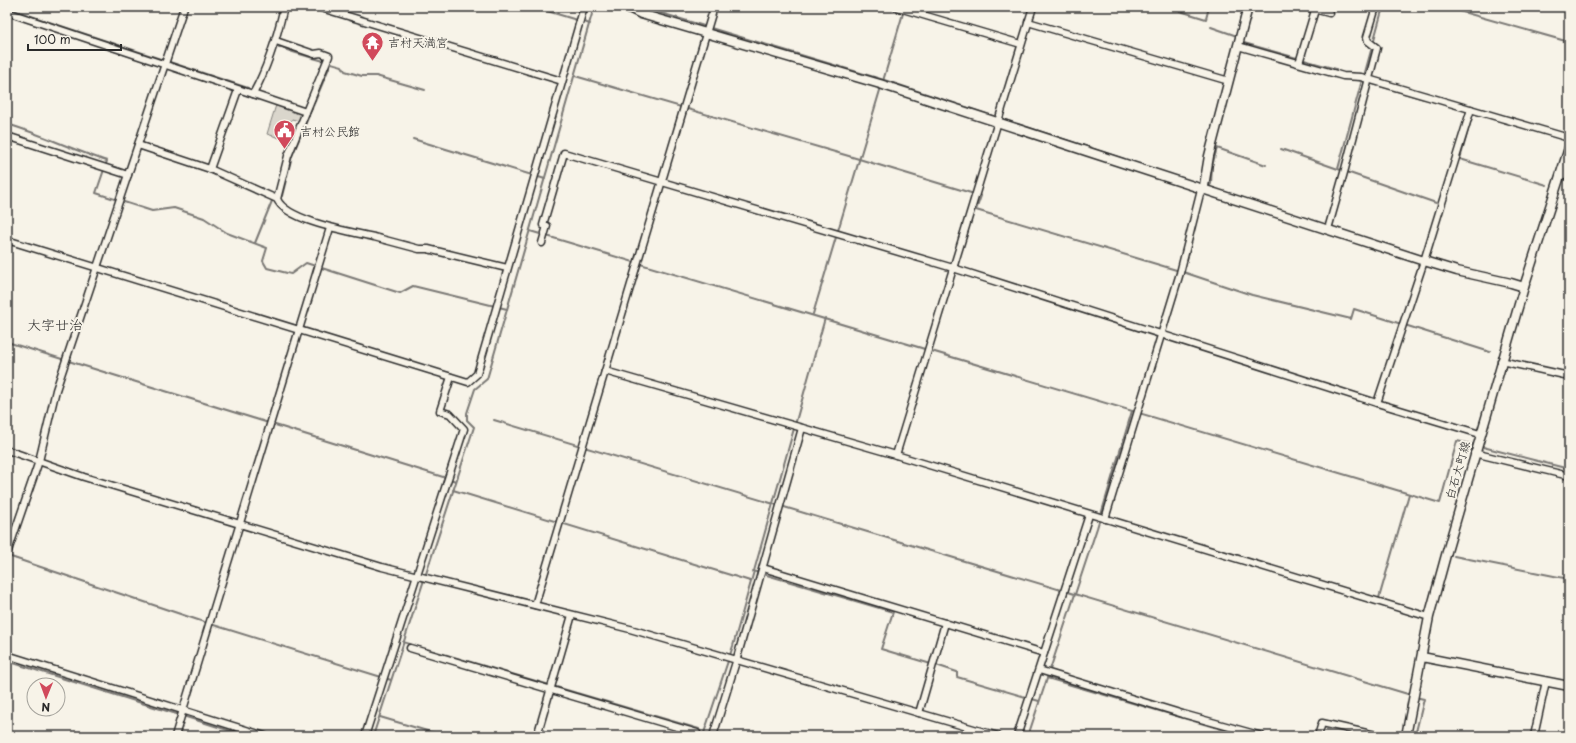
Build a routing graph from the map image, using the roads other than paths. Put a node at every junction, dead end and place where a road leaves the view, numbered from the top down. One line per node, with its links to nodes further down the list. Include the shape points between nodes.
1 (184, 7): 21 (street)
2 (284, 7): 17 (street)
3 (318, 7): 23 (street)
4 (584, 7): 23 (street)
5 (627, 7): 16 (street, via 641,14)
6 (714, 7): 16 (street)
7 (1032, 7): 15 (street)
8 (1248, 7): 18 (street)
9 (1306, 7): 12 (street)
10 (1376, 7): 22 (street, via 1367,37 1377,48)
11 (901, 9): 19 (street)
12 (1315, 10): 14 (street); 20 (street)
13 (7, 12): 21 (street)
14 (1329, 13)
15 (1028, 22): 19 (street); 24 (street)
16 (707, 29): 29 (street); 37 (street)
17 (276, 41): 26 (street); 28 (street, via 314,54 329,56)
18 (1239, 41): 20 (street); 24 (street)
19 (1021, 44): 29 (street)
20 (1300, 60): 22 (street, via 1335,73)
21 (166, 63): 25 (street); 32 (street)
22 (1365, 78): 27 (street); 41 (street, via 1345,169)
23 (562, 80): 46 (street)
24 (1229, 81): 38 (street)
25 (238, 90): 26 (street); 34 (street)
26 (253, 94): 28 (street)
27 (1470, 111): 31 (street); 44 (street)
28 (306, 112): 39 (street, via 288,156)
29 (998, 120): 38 (street); 47 (street)
30 (7, 136): 35 (street)
31 (1569, 138)
32 (138, 145): 34 (street); 35 (street)
33 (1569, 148): 36 (street, 白石大町線)
34 (210, 169): 39 (street)
35 (128, 175): 45 (street)
36 (1565, 175): 48 (street, 白石大町線)
37 (661, 182): 42 (street, via 564,153 543,225 547,226); 47 (street); 52 (street)
38 (1201, 190): 41 (street); 50 (street, via 1181,271)
39 (277, 199): 40 (street, via 294,214)
40 (330, 228): 46 (street); 49 (street)
41 (1328, 229): 44 (street)
42 (543, 239)
43 (7, 240): 45 (street)
44 (1424, 261): 48 (street); 55 (street)
45 (98, 268): 49 (street); 61 (street, via 56,390)
46 (507, 268): 54 (street, via 477,374 468,382)
47 (953, 268): 50 (street); 60 (street)
48 (1524, 287): 51 (street, 白石大町線)
49 (299, 330): 54 (street); 65 (street)
50 (1161, 334): 55 (street); 64 (street, via 1137,416)
51 (1501, 361): 53 (street); 57 (street, 白石大町線)
52 (605, 371): 56 (street); 69 (street)
53 (1569, 376)
54 (451, 377): 68 (street, via 440,410 450,414 464,429)
55 (1377, 403): 57 (street)
56 (797, 427): 60 (street); 67 (street, via 780,507)
57 (1480, 434): 58 (street, 白石大町線)
58 (1476, 448): 62 (street); 71 (street, 白石大町線)
59 (7, 450): 61 (street)
60 (896, 455): 63 (street)
61 (38, 461): 65 (street); 66 (street)
62 (1569, 476)
63 (1089, 515): 64 (street); 74 (street)
64 (1101, 518): 71 (street)
65 (240, 524): 68 (street); 83 (street)
66 (7, 554)
67 (762, 572): 72 (street); 77 (street)
68 (421, 577): 69 (street); 87 (street, via 383,678)
69 (535, 605): 70 (street)
70 (572, 615): 77 (street); 81 (street)
71 (1429, 617): 76 (street, 白石大町線)
72 (945, 623): 74 (street); 82 (street)
73 (410, 648): 81 (street)
74 (1044, 654): 78 (street)
75 (7, 655): 83 (street)
76 (1422, 657): 79 (street); 95 (street, 白石大町線)
77 (732, 658): 82 (street); 89 (street)
78 (1039, 670): 91 (street); 92 (street)
79 (1546, 681): 80 (street); 96 (street)
80 (1569, 686)
81 (551, 687): 84 (street); 88 (street)
82 (919, 713): 90 (street)
83 (182, 714): 85 (street); 86 (street)
84 (697, 733)
85 (175, 736)
86 (265, 736)
87 (365, 736)
88 (536, 736)
89 (713, 736)
90 (998, 736)
91 (1017, 736)
92 (1262, 736)
93 (1318, 736): 94 (street, via 1322,723)
94 (1380, 736)
95 (1406, 736)
96 (1534, 736)

